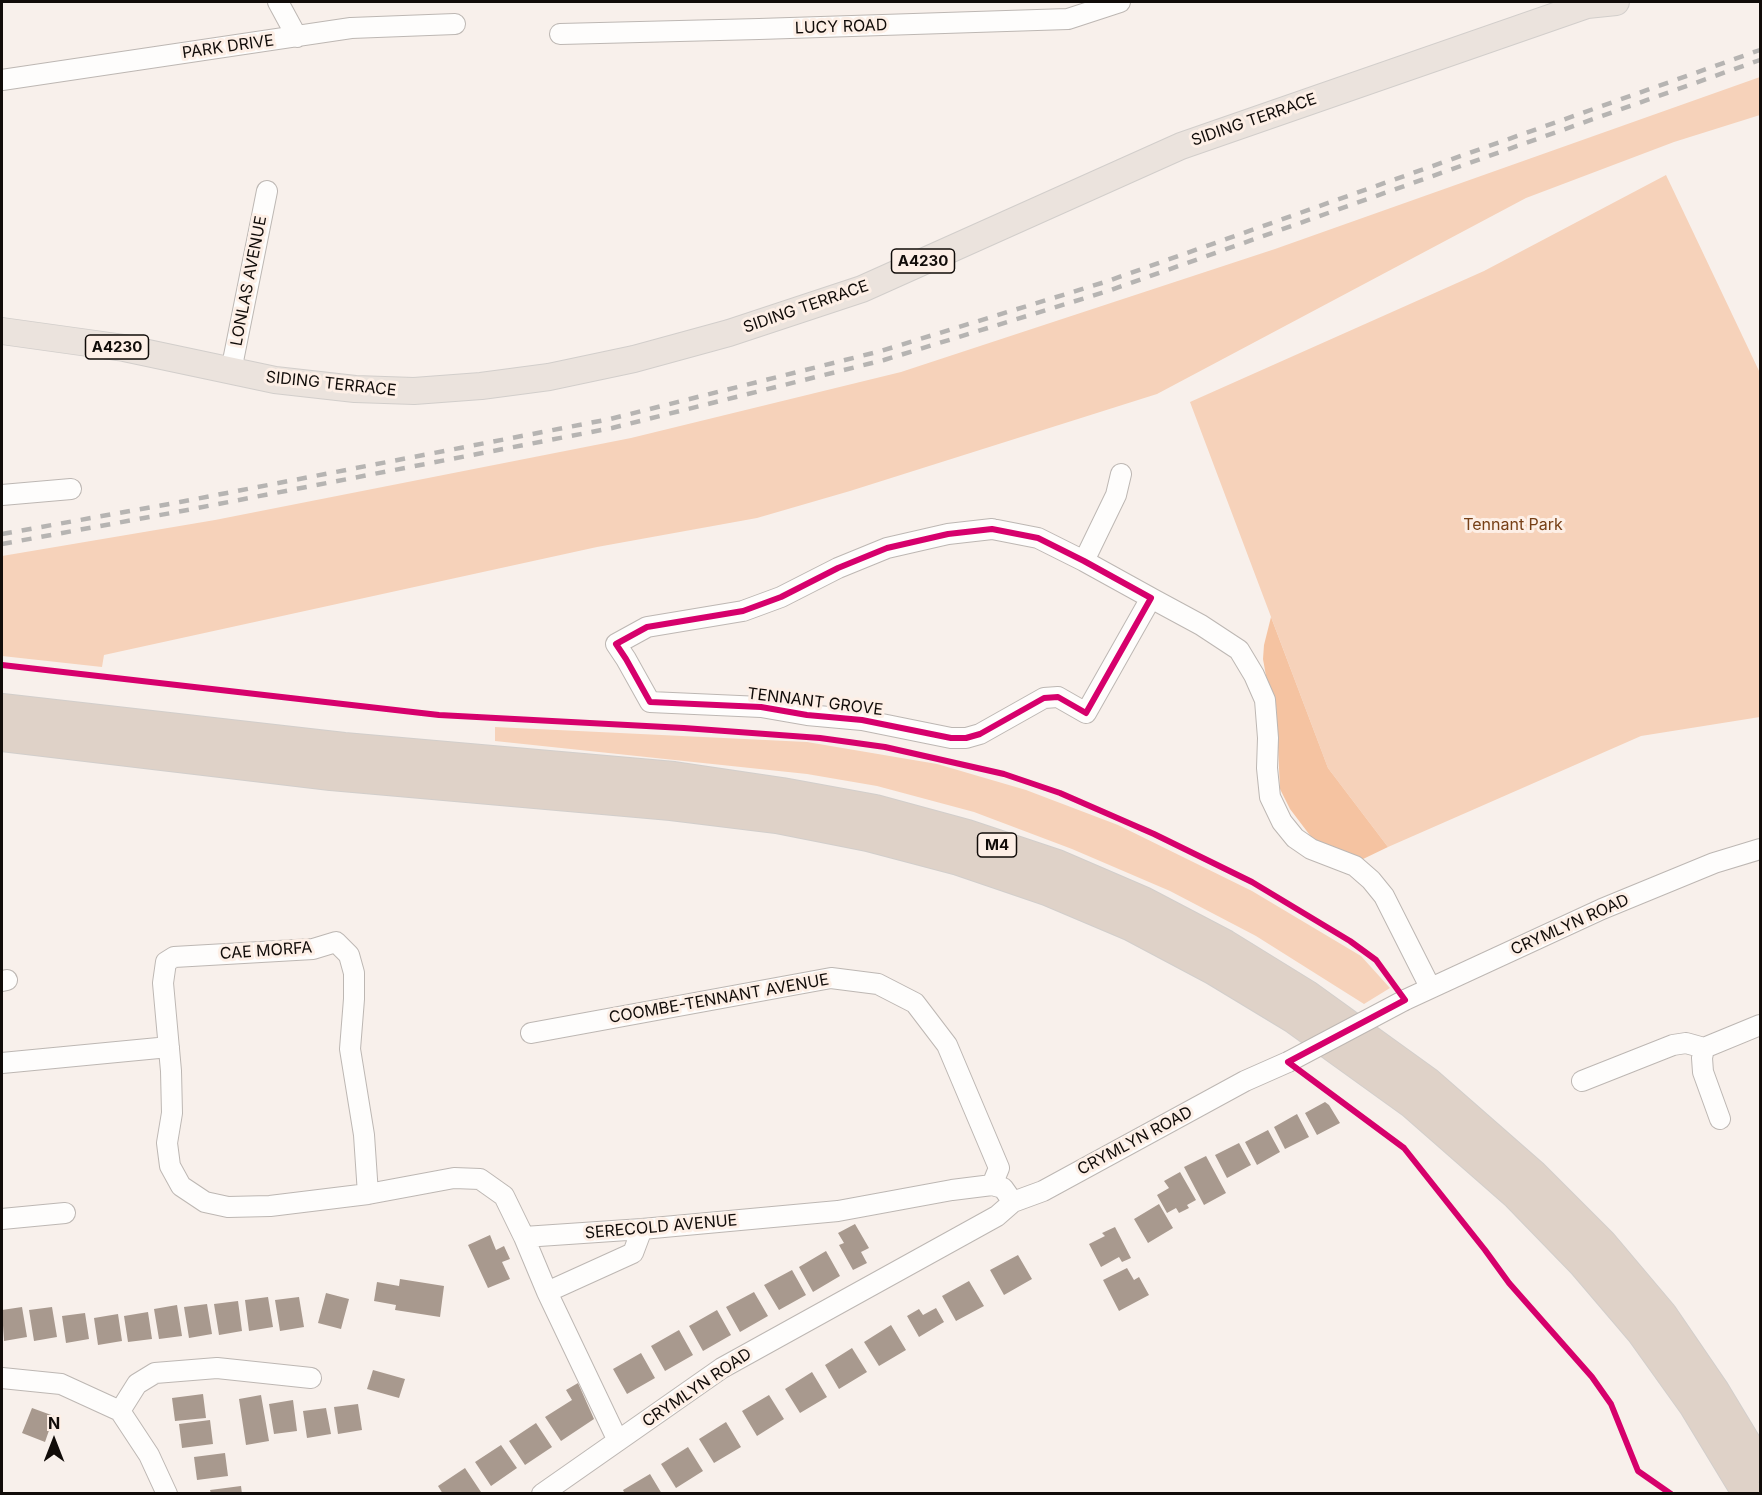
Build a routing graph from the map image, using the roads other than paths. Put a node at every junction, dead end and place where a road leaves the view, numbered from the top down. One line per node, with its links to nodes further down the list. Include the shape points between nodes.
1 (278, 2): 7 (street)
2 (1120, 2): 6 (street, LUCY ROAD, via 1068,19)
3 (1616, 2): 4 (main road, A4230)
4 (1587, 3): 11 (main road, SIDING TERRACE / A4230, via 1181,146 862,289 729,333 634,359 481,387 414,391 355,389)
5 (455, 24): 7 (street, PARK DRIVE, via 351,28)
6 (560, 34)
7 (297, 37): 8 (street, PARK DRIVE)
8 (2, 80)
9 (267, 191): 11 (street, LONLAS AVENUE)
10 (2, 331): 11 (main road, A4230, via 124,348)
11 (231, 371)
12 (1121, 474): 15 (street, via 1116,495)
13 (71, 489): 14 (street)
14 (2, 495)
15 (1084, 561): 16 (street, TENNANT GROVE); 16 (street, TENNANT GROVE, via 1038,538 993,529 948,534 888,548 743,611 647,627 616,645 650,702 761,707 966,738 1044,698 1058,698 1086,713)
16 (1151, 598): 20 (street, via 1239,650 1265,700 1270,796 1282,822 1311,849 1355,866 1371,880 1384,896)
17 (2, 709): 40 (highway, M4, via 344,748 674,777 782,793 875,810 967,835 1056,865 1143,902 1225,945 1306,995 1428,1083 1533,1175 1602,1244 1662,1315)
18 (2, 736): 43 (highway, M4, via 331,775 777,818 959,860 1047,890 1132,926 1294,1018 1412,1103 1517,1195 1641,1331 1694,1405)
19 (1761, 849): 20 (street, CRYMLYN ROAD, via 1714,863 1602,909)
20 (1430, 987): 30 (street, CRYMLYN ROAD, bridge, via 1042,1191)
21 (1761, 1025): 24 (street)
22 (531, 1033): 28 (street, COOMBE-TENNANT AVENUE, via 831,978 878,984 915,1003 946,1045 999,1168)
23 (169, 1047): 25 (street); 29 (street, CAE MORFA, via 172,1113 167,1143 170,1166 181,1186 205,1202 228,1207); 29 (street, CAE MORFA, via 163,983 166,962 174,957 313,950 336,942 349,955 354,973 350,1049 364,1135)
24 (1704, 1048): 26 (street, via 1686,1043 1673,1045); 27 (street, via 1703,1072)
25 (2, 1063)
26 (1582, 1081)
27 (1720, 1119)
28 (992, 1185): 30 (street, via 1003,1188); 33 (street, SERECOLD AVENUE, via 838,1211)
29 (368, 1194): 34 (street, CAE MORFA, via 454,1178 480,1179 504,1196)
30 (1013, 1202): 39 (street, CRYMLYN ROAD, via 997,1216 722,1368)
31 (65, 1213): 32 (street)
32 (2, 1219)
33 (642, 1229): 34 (street, SERECOLD AVENUE); 35 (street, via 633,1253)
34 (524, 1237): 35 (street)
35 (547, 1292): 39 (street)
36 (2, 1378): 38 (street, via 61,1384)
37 (311, 1378): 38 (street, via 217,1368 155,1373 137,1384)
38 (120, 1411): 41 (street, via 149,1455)
39 (618, 1441): 42 (street, CRYMLYN ROAD)
40 (1761, 1467)
41 (167, 1494)
42 (542, 1494)
43 (1748, 1494)

